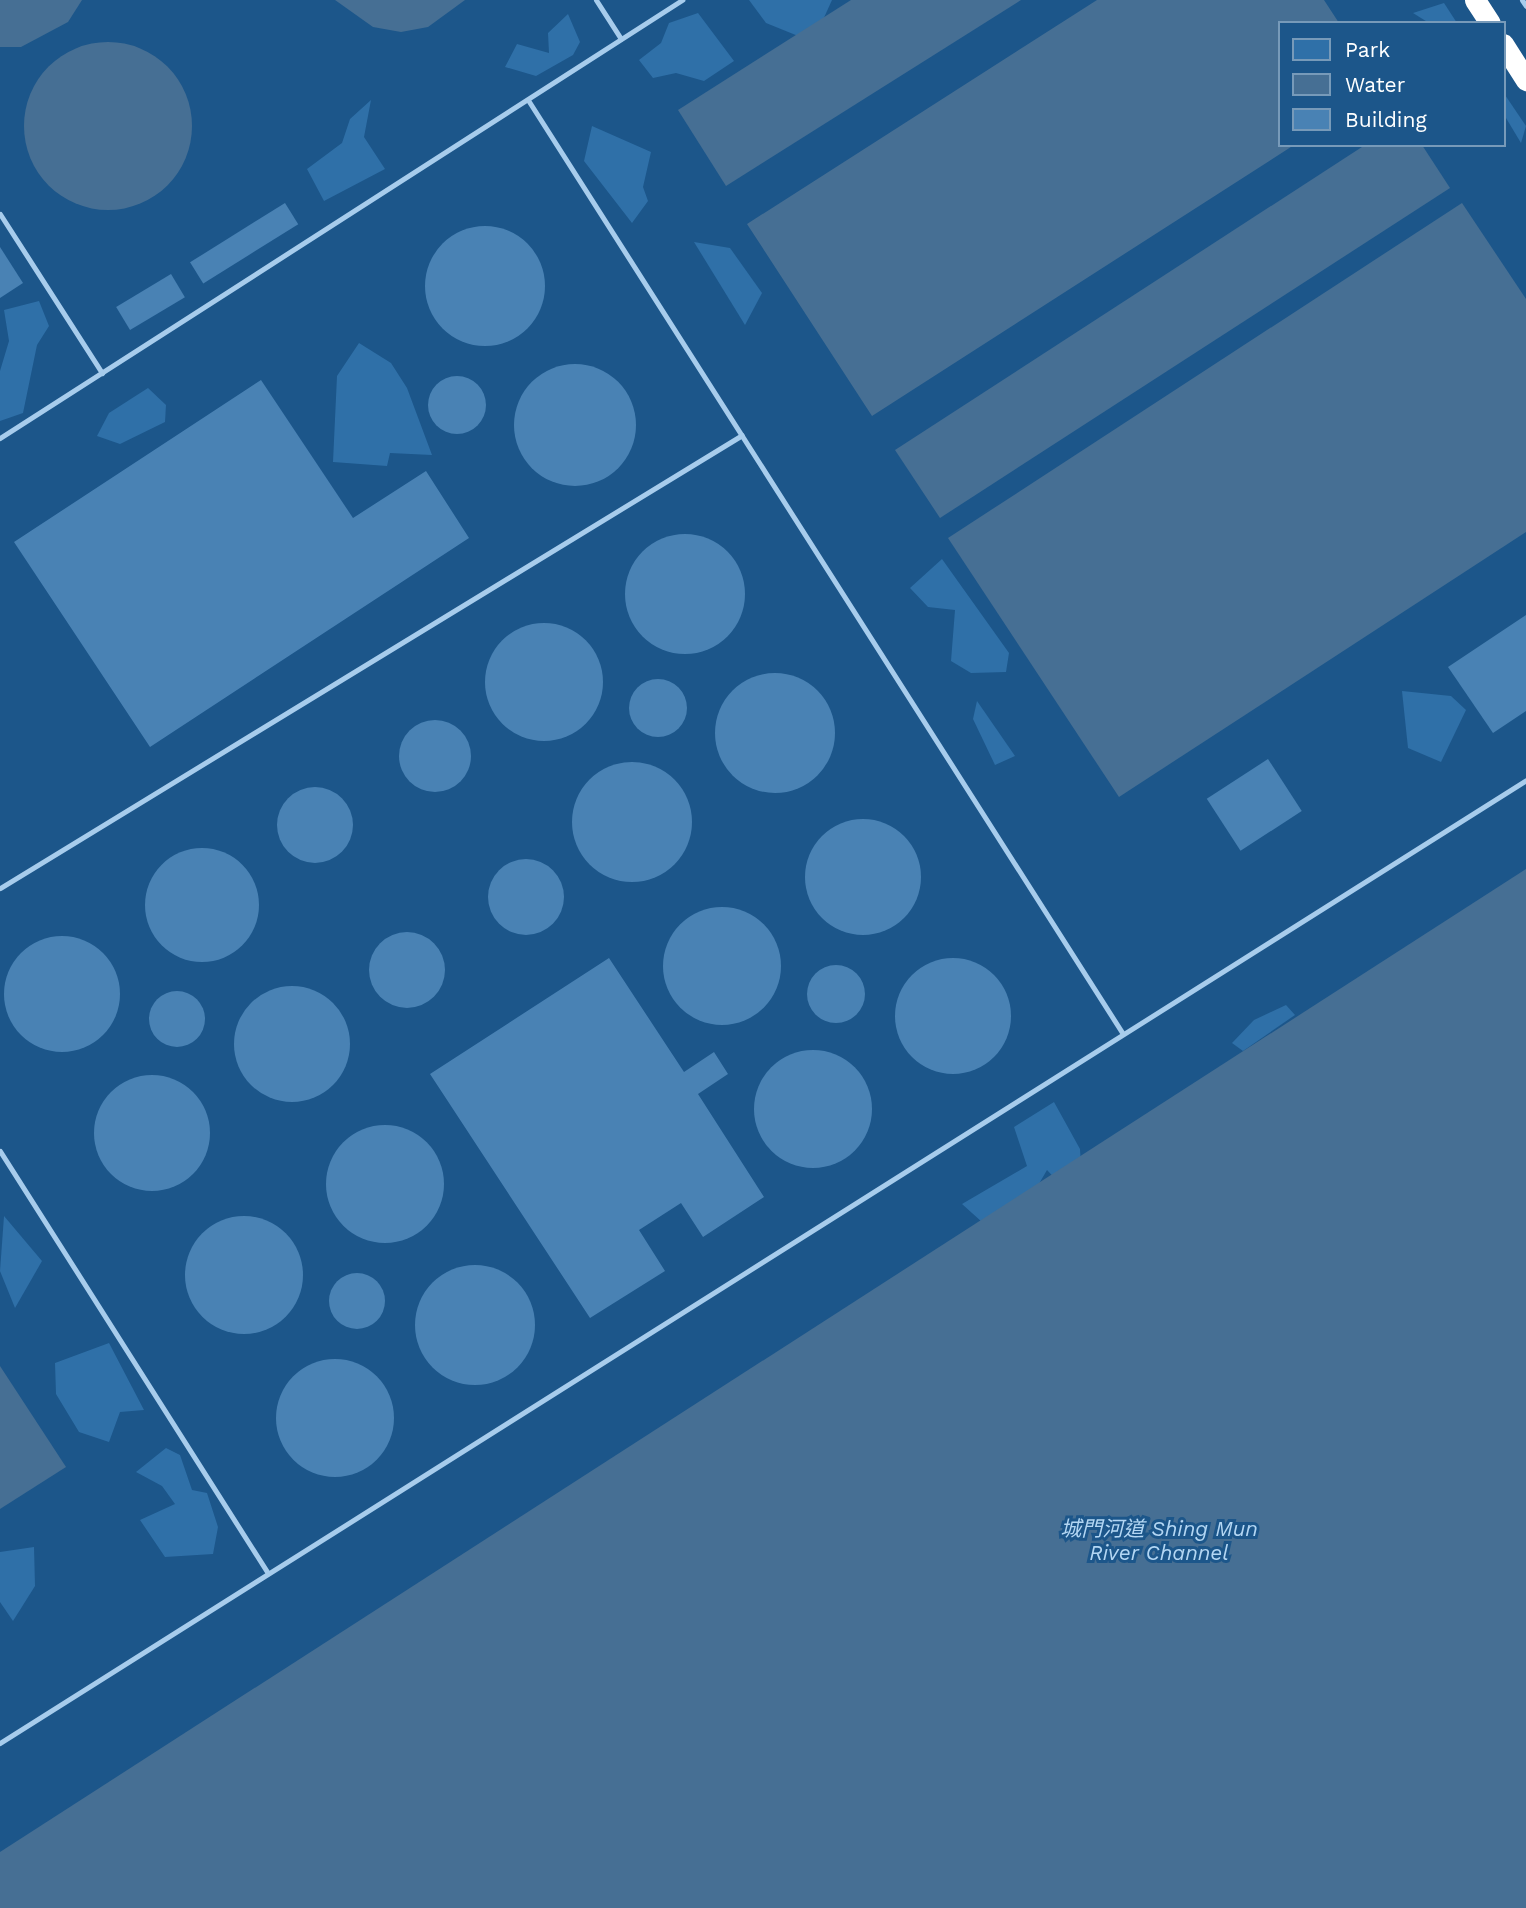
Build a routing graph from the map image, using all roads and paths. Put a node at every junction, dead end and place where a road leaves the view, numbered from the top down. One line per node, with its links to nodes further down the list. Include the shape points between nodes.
1 (596, 0): 7 (lane)
2 (682, 0): 7 (lane)
3 (1475, 0): 6 (highway)
4 (1522, 0): 5 (lane)
5 (1526, 6)
6 (1489, 21)
7 (621, 39): 10 (lane)
8 (1505, 47): 9 (highway)
9 (1526, 80)
10 (528, 100): 12 (lane); 13 (lane)
11 (0, 214): 12 (lane)
12 (102, 373): 14 (lane)
13 (742, 435): 16 (lane); 17 (lane)
14 (0, 438)
15 (1526, 780): 17 (lane)
16 (0, 888)
17 (1124, 1034): 19 (lane)
18 (0, 1152): 19 (lane)
19 (268, 1573): 20 (lane)
20 (0, 1742)

